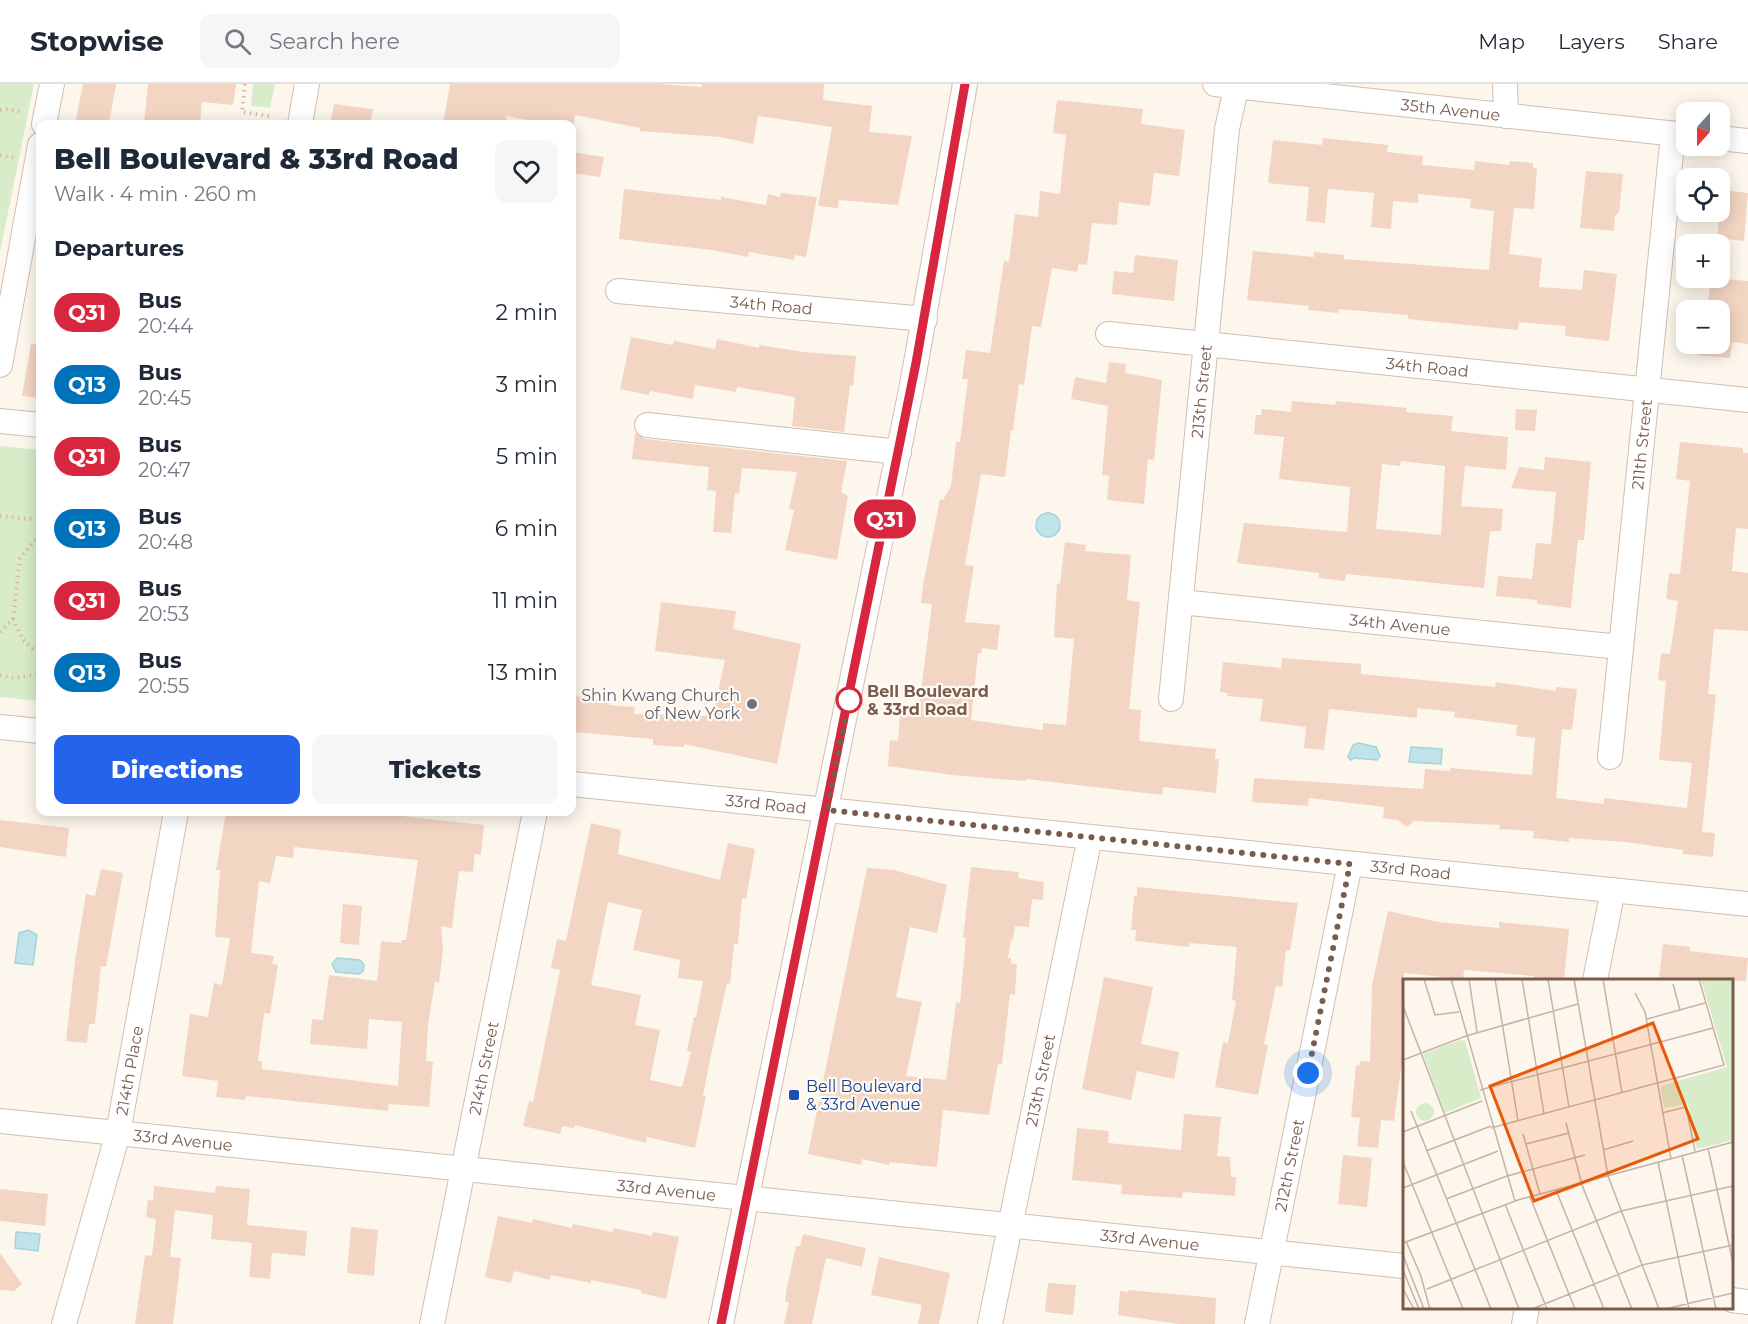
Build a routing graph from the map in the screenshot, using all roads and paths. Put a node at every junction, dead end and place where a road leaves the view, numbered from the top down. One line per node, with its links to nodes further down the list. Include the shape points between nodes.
1 (51, 84): 11 (street)
2 (245, 84): 9 (path, via 242,112)
3 (307, 84): 12 (street)
4 (965, 84): 21 (street)
5 (1505, 84): 10 (street)
6 (1230, 85): 10 (street, 35th Avenue); 23 (street, 213th Street)
7 (0, 110): 8 (path)
8 (23, 112)
9 (269, 116)
10 (1506, 116): 13 (street, 35th Avenue)
11 (45, 120)
12 (301, 120)
13 (1676, 135)
14 (1730, 139): 15 (street)
15 (1748, 141)
16 (0, 155): 18 (path)
17 (1676, 156): 25 (street, 211th Street)
18 (15, 158)
19 (36, 167): 24 (street)
20 (618, 291): 21 (street, 34th Road)
21 (925, 320): 30 (street)
22 (1108, 334): 23 (street, 34th Road)
23 (1208, 344): 25 (street, 34th Road); 34 (street, 213th Street)
24 (0, 365)
25 (1646, 389): 26 (street, 34th Road); 37 (street, 211th Street)
26 (1748, 400)
27 (0, 421): 28 (street)
28 (36, 425)
29 (647, 425): 30 (street)
30 (898, 452): 46 (street)
31 (0, 516): 32 (path)
32 (36, 520)
33 (36, 539): 35 (path, via 20,558)
34 (1182, 602): 37 (street, 34th Avenue); 41 (street, 213th Street)
35 (13, 619): 36 (path); 38 (path, via 23,640)
36 (0, 632)
37 (1620, 647): 44 (street, 211th Street)
38 (36, 651)
39 (0, 675): 40 (path, via 15,678)
40 (36, 675)
41 (1171, 699)
42 (0, 727): 43 (street)
43 (36, 731)
44 (1611, 757)
45 (576, 784): 46 (street, 33rd Road)
46 (827, 810): 49 (street, 33rd Road); 57 (street)
47 (175, 816): 55 (street, 214th Place)
48 (534, 816): 56 (street, 214th Street)
49 (1090, 837): 50 (street, 33rd Road); 58 (street, 213th Street)
50 (1350, 864): 51 (street, 33rd Road); 59 (street, 212th Street)
51 (1613, 890): 52 (street, 33rd Road); 53 (street)
52 (1748, 904)
53 (1595, 979)
54 (0, 1121): 55 (street, 33rd Avenue)
55 (118, 1133): 56 (street, 33rd Avenue); 64 (street, 214th Place)
56 (463, 1169): 57 (street, 33rd Avenue); 65 (street, 214th Street)
57 (747, 1198): 58 (street, 33rd Avenue); 66 (street)
58 (1010, 1226): 59 (street, 33rd Avenue); 67 (street, 213th Street)
59 (1272, 1252): 60 (street, 33rd Avenue); 68 (street, 212th Street)
60 (1403, 1266)
61 (1733, 1300): 62 (street)
62 (1748, 1302)
63 (1527, 1309): 69 (street)
64 (64, 1324)
65 (432, 1324)
66 (721, 1324)
67 (990, 1324)
68 (1257, 1324)
69 (1524, 1324)

